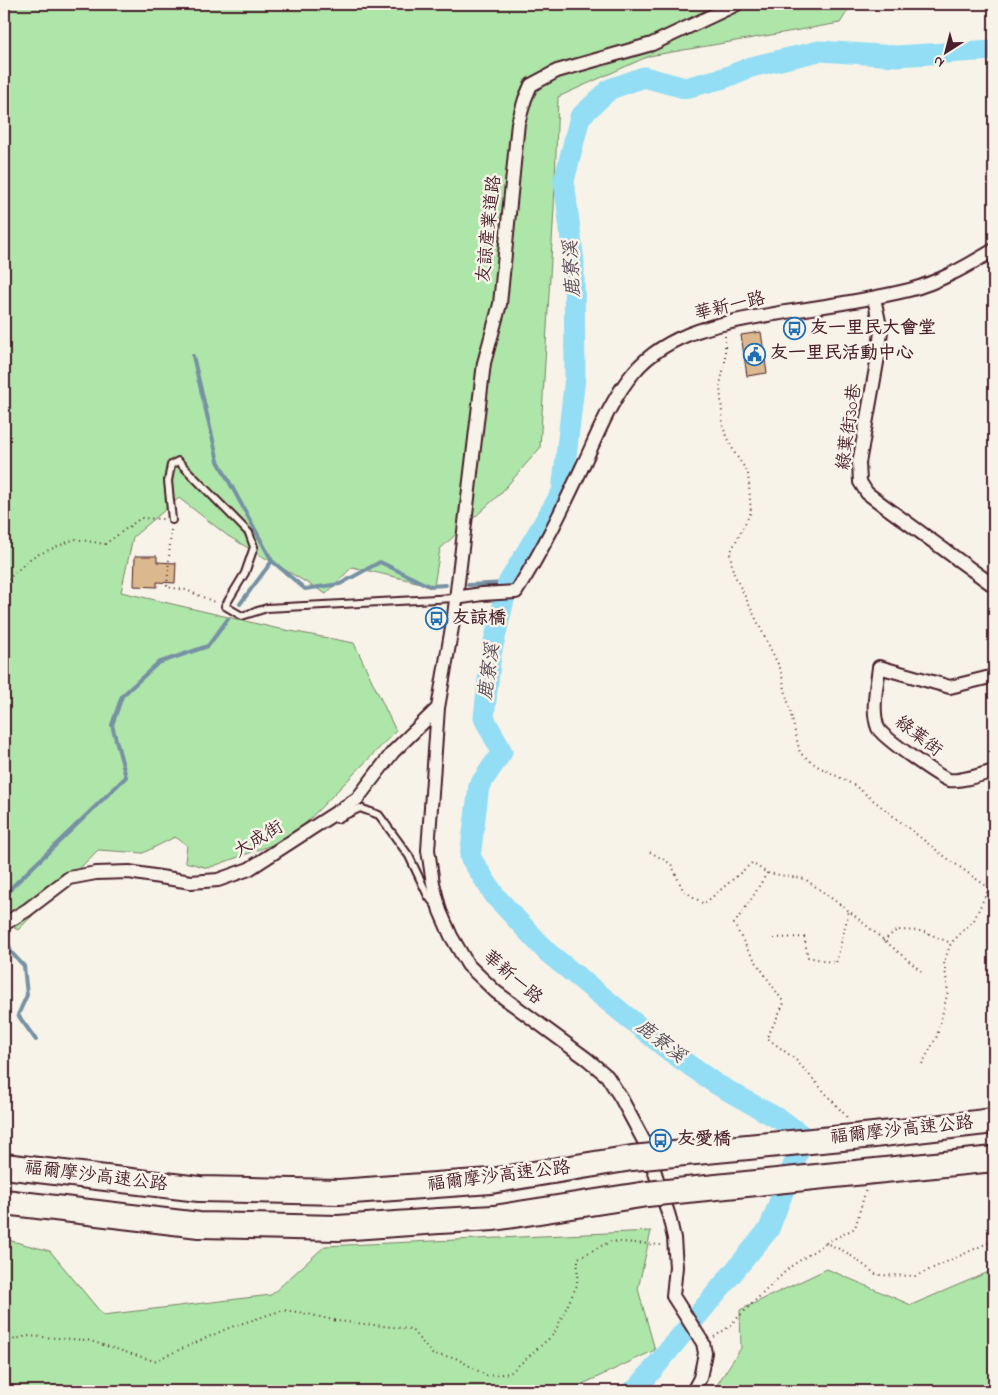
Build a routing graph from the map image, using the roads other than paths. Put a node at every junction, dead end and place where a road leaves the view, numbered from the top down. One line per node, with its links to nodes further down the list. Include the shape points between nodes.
1 (737, 4): 6 (street, 友諒產業道路, via 652,44 557,71 531,85 518,123 500,304 484,363)
2 (994, 250): 3 (street, 華新一路, via 934,283)
3 (874, 298): 5 (street, 綠葉街30巷, via 881,331 859,463 860,482 867,493); 6 (street, 華新一路, via 725,323 704,328 662,348 634,371 617,396 535,563 516,592)
4 (172, 520): 6 (lane, via 168,481 171,465 178,460 248,533 254,546 245,573 225,606 242,616 267,608)
5 (994, 586)
6 (455, 598): 8 (street, 華新一路)
7 (994, 676): 9 (street, 綠葉街, via 950,686 879,667 875,715 879,730 931,771 950,780)
8 (438, 708): 10 (street, 大成街, via 393,752 357,800); 11 (street, 華新一路, via 428,850)
9 (994, 770)
10 (303, 833): 11 (lane, via 360,808 379,815 409,856 428,896); 12 (street, 大成街, via 249,869 218,880 191,882 129,872 69,878)
11 (440, 911): 17 (street, 華新一路, via 468,965 496,992 607,1076 646,1144 674,1238 673,1296 703,1343 705,1353 700,1378)
12 (4, 924)
13 (994, 1121): 15 (highway, 福爾摩沙高速公路, bridge, via 632,1158 491,1181 339,1192 199,1189)
14 (994, 1159): 16 (highway, 福爾摩沙高速公路, bridge, via 647,1194 494,1218 338,1228 199,1225)
15 (4, 1166)
16 (4, 1202)
17 (693, 1391)

